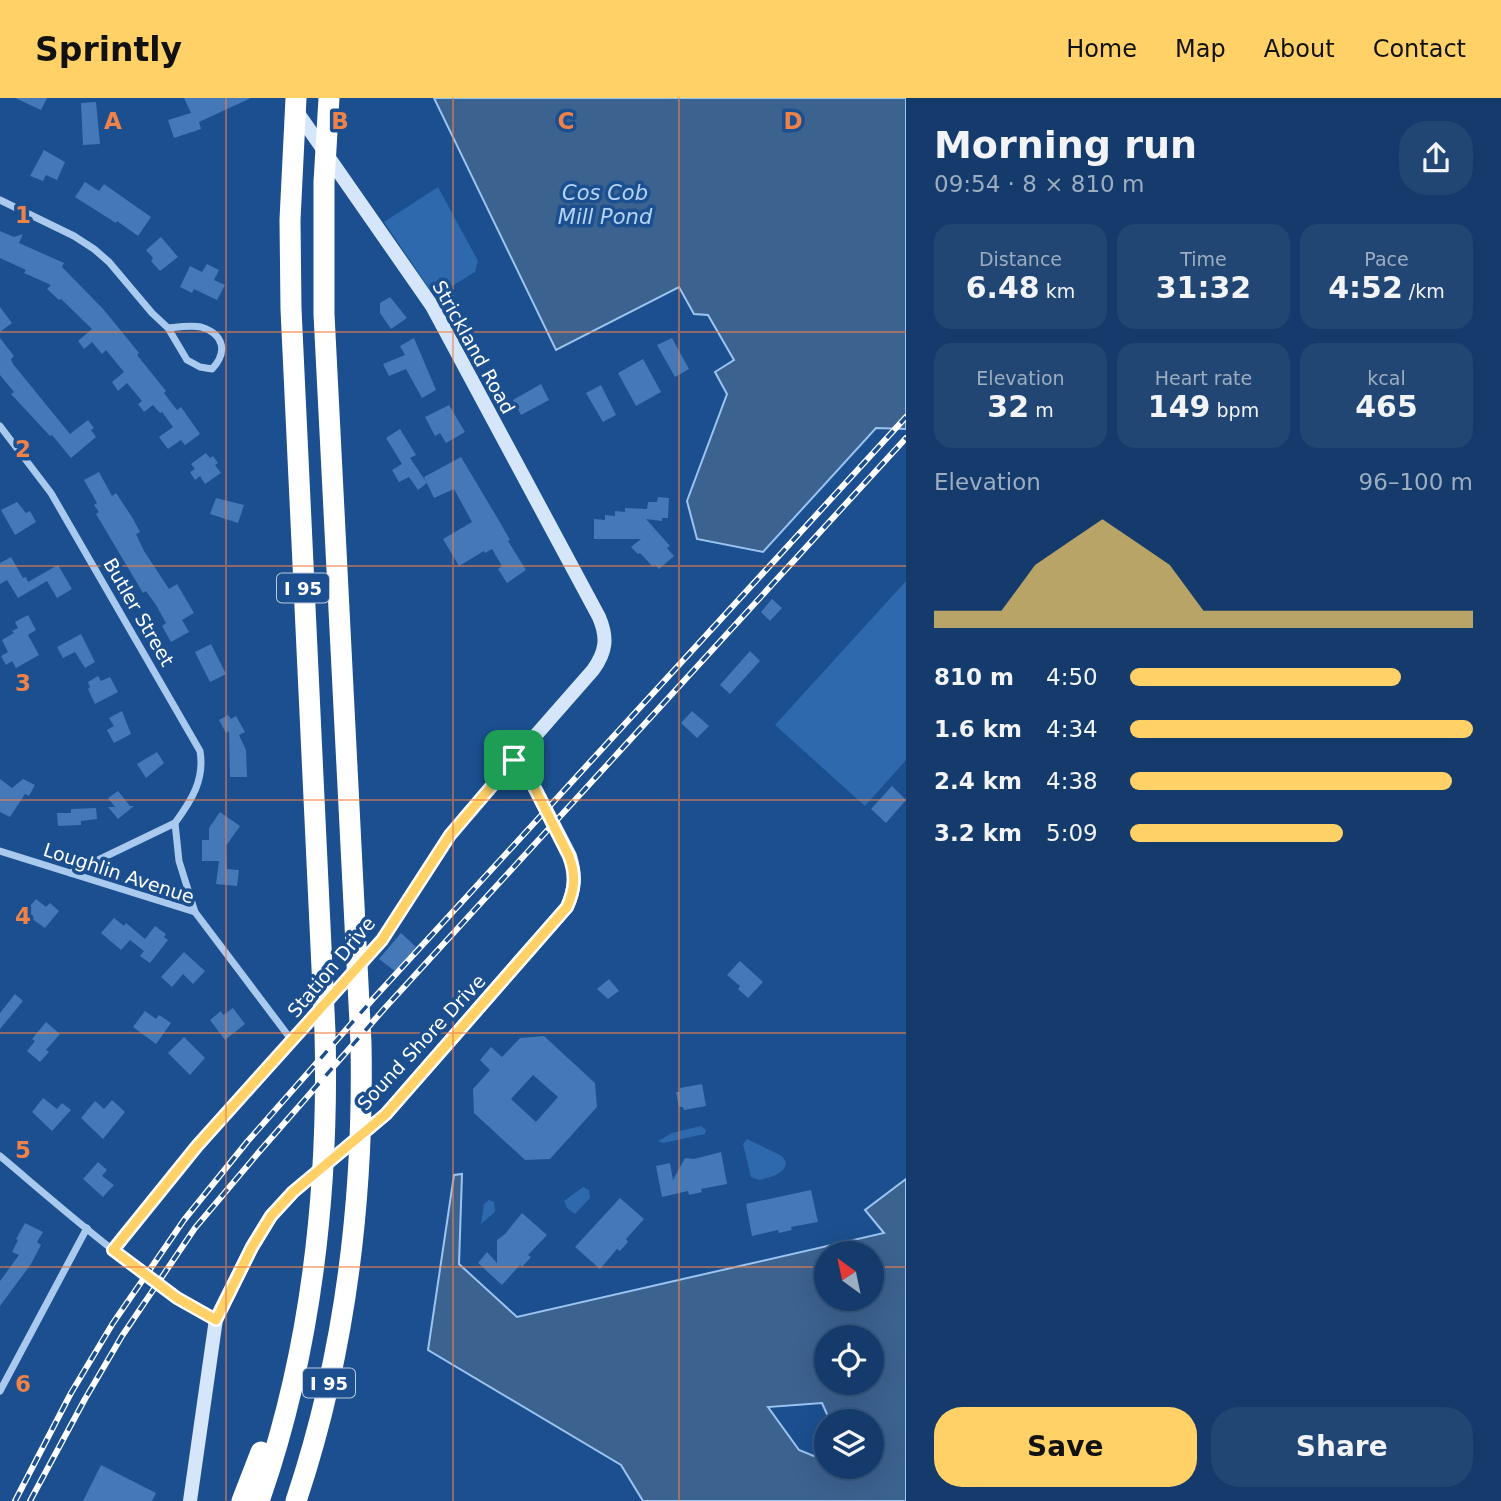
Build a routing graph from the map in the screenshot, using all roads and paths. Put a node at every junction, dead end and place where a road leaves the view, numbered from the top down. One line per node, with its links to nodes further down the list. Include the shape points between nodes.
1 (288, 98): 7 (main road, Strickland Road, via 432,306)
2 (296, 98): 18 (highway, I 95, via 290,234 295,410 326,1076 325,1164)
3 (329, 98): 17 (highway, I 95, via 324,314 361,1042 360,1175)
4 (0, 200): 5 (street, via 94,248)
5 (168, 328): 5 (street, via 187,360 212,369 222,359 223,347 214,332 199,327)
6 (0, 426): 9 (street, Butler Street, via 51,493 200,751 196,792)
7 (604, 628): 8 (main road, Station Drive, via 605,648 598,663)
8 (514, 760): 13 (street, Station Drive, via 450,835 382,940); 19 (main road, Sound Shore Drive, via 526,771 569,856 574,885 567,907 386,1114 271,1216)
9 (175, 824): 11 (street); 12 (street, via 179,862)
10 (0, 851): 11 (street, Loughlin Avenue)
11 (71, 873): 12 (street, Loughlin Avenue)
12 (195, 912): 13 (street, Loughlin Avenue)
13 (293, 1042): 16 (street, Station Drive, via 197,1146)
14 (0, 1156): 15 (street)
15 (87, 1228): 16 (street); 20 (street)
16 (113, 1250): 19 (street, via 177,1298)
17 (345, 1306): 24 (highway, I 95, via 319,1424); 25 (highway, via 331,1426)
18 (307, 1318): 22 (highway); 23 (highway, I 95)
19 (216, 1320): 21 (main road, Sound Shore Drive)
20 (0, 1391)
21 (190, 1501)
22 (242, 1501)
23 (260, 1501)
24 (296, 1501)
25 (310, 1501)

